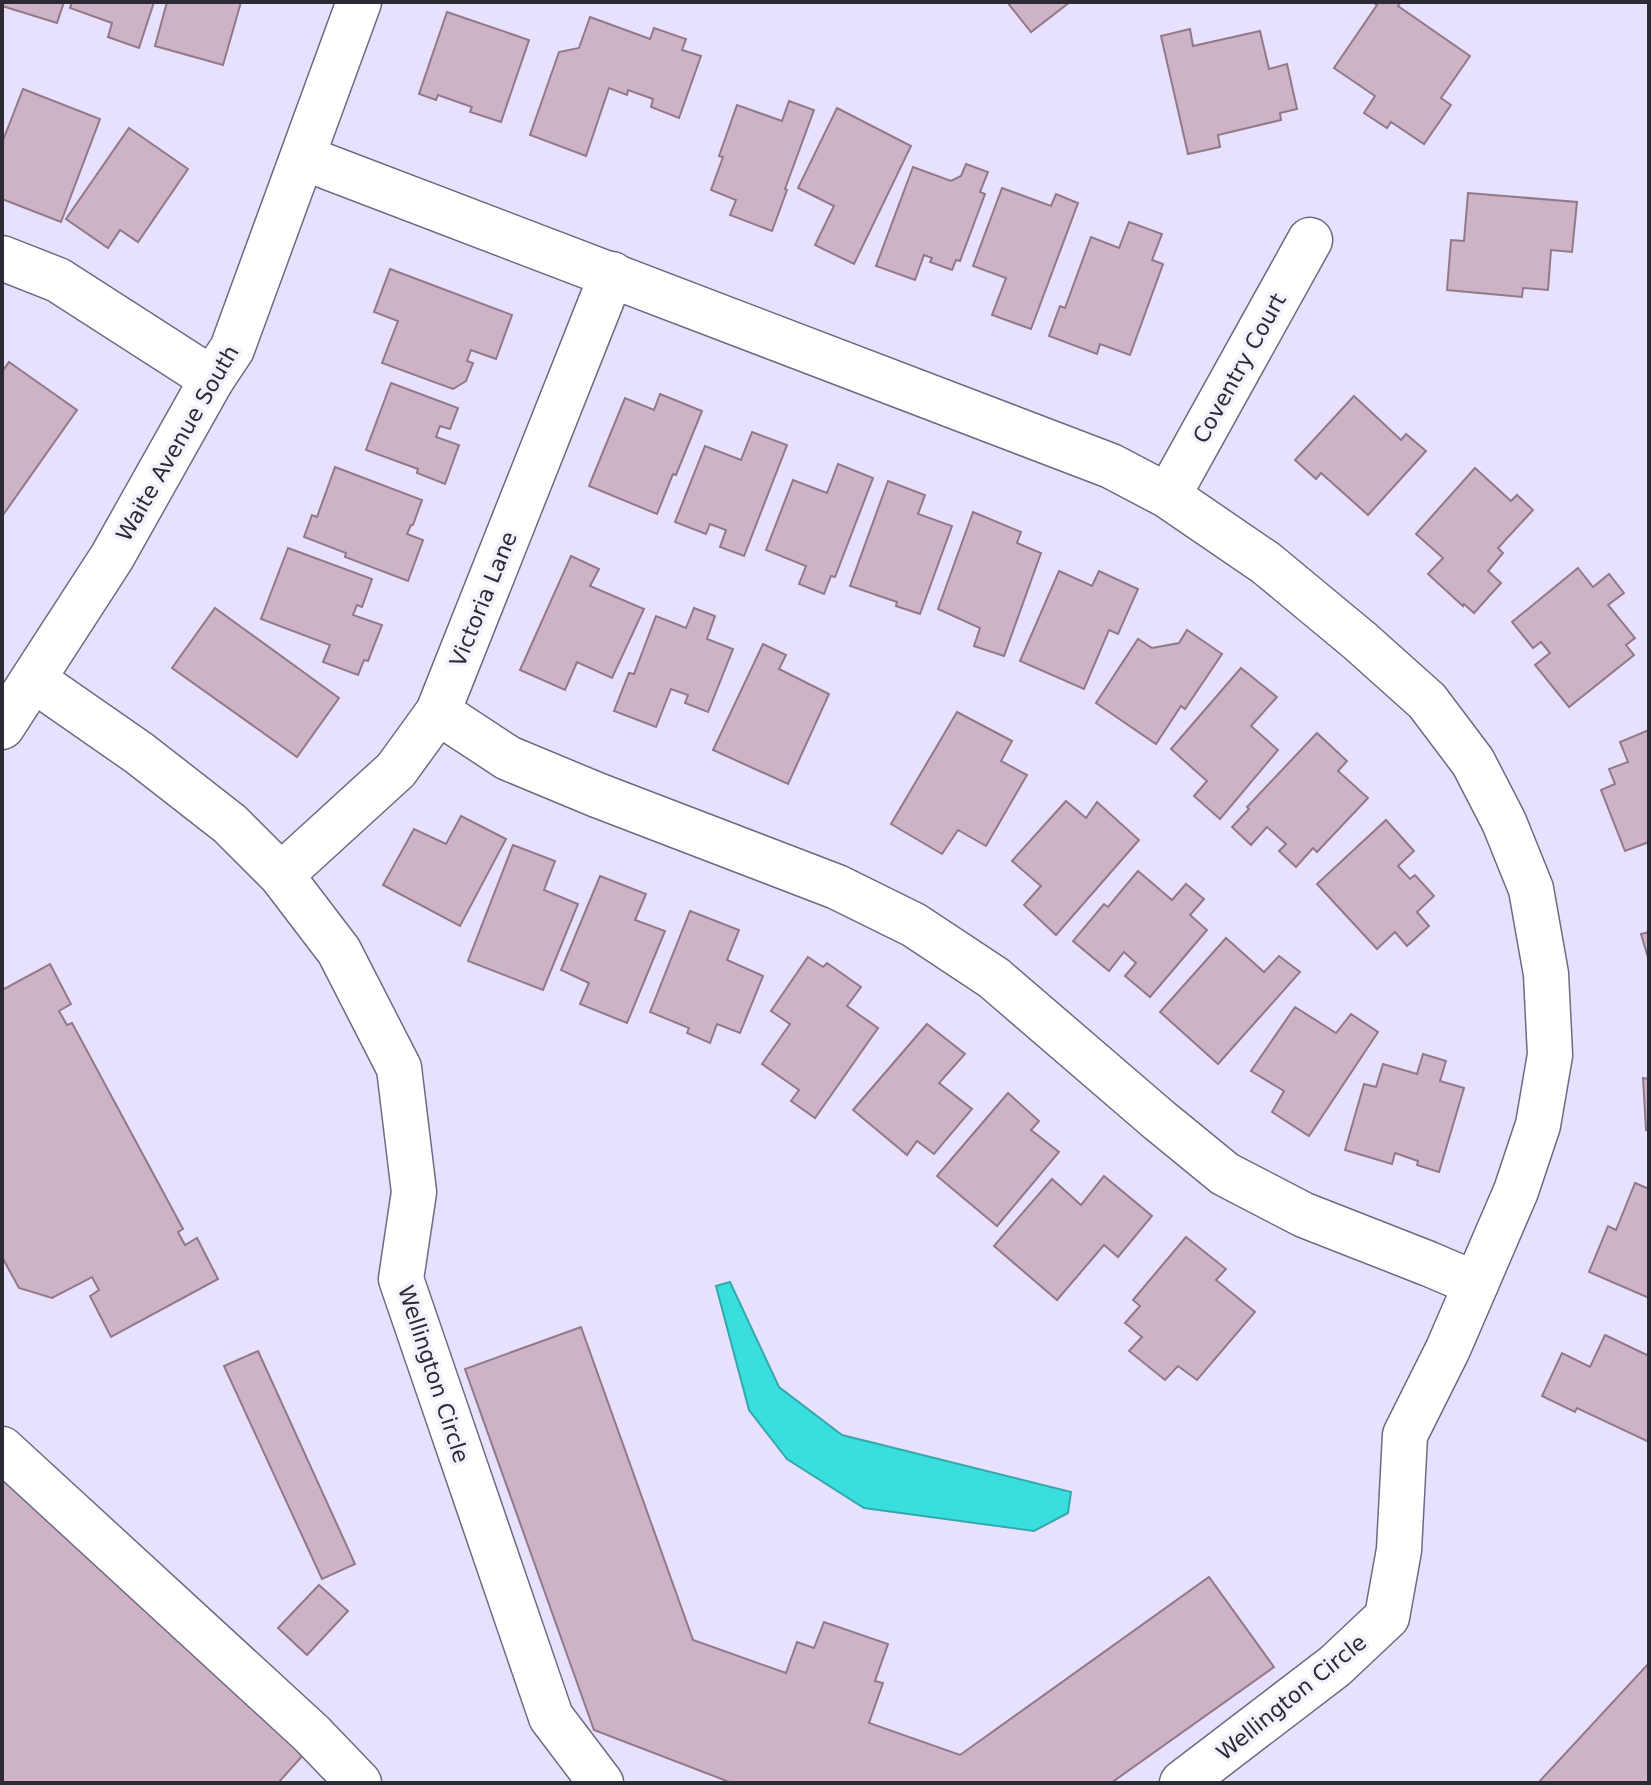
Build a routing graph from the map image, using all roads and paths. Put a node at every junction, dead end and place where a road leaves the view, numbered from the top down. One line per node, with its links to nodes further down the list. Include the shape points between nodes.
1 (359, 2): 2 (street, Waite Avenue South)
2 (304, 158): 5 (street, Wellington Circle); 6 (street, Waite Avenue South, via 232,349)
3 (1310, 240): 7 (street, Coventry Court)
4 (2, 258): 6 (street, via 58,280)
5 (612, 274): 7 (street, Wellington Circle, via 1111,466); 9 (street, Victoria Lane)
6 (212, 379): 8 (street, Waite Avenue South, via 112,557)
7 (1168, 496): 12 (street, Wellington Circle, via 1266,563 1427,701 1473,762 1526,875 1546,974 1550,1055 1538,1125)
8 (34, 680): 10 (street, Waite Avenue South); 11 (street, Wellington Circle, via 230,824)
9 (438, 712): 11 (street, Victoria Lane, via 396,770); 12 (street, via 508,758 837,887 914,925 994,978 1225,1174 1304,1215)
10 (2, 727)
11 (281, 875): 15 (street, Wellington Circle, via 339,951 399,1068 414,1192 401,1279 551,1717)
12 (1476, 1284): 16 (street, Wellington Circle, via 1405,1435 1399,1550 1387,1617 1335,1666)
13 (2, 1449): 14 (street)
14 (359, 1783)
15 (601, 1783)
16 (1182, 1783)

